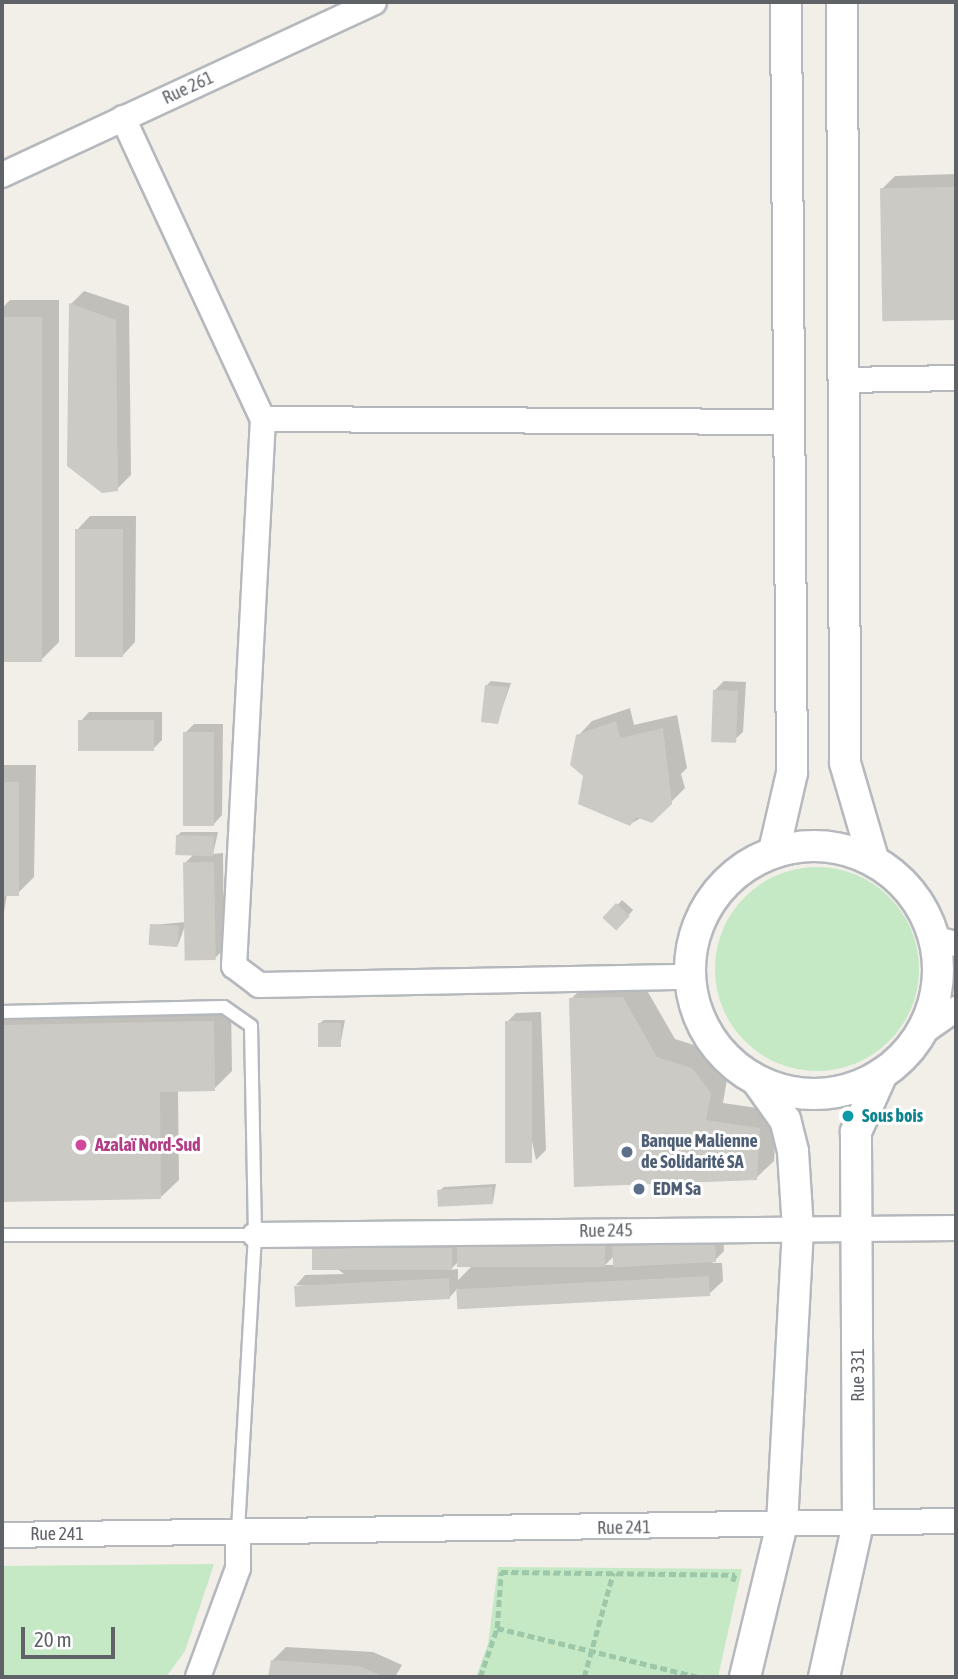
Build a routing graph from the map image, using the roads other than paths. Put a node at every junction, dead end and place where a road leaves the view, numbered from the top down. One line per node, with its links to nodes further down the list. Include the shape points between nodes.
1 (374, 2): 4 (street, Rue 261)
2 (786, 2): 9 (street)
3 (842, 2): 7 (street)
4 (123, 118): 5 (street, Rue 261); 8 (street)
5 (2, 175)
6 (956, 378): 7 (street)
7 (844, 380): 11 (street, via 845,763)
8 (263, 419): 9 (street); 13 (street, via 234,966 259,985)
9 (789, 422): 10 (street, via 793,773)
10 (774, 852): 11 (street, via 807,844); 13 (street, via 738,871 711,900 694,937)
11 (873, 859): 12 (street, via 908,888)
12 (946, 941): 16 (street, via 935,1003)
13 (690, 977): 18 (street, via 709,1039)
14 (956, 1009): 16 (street)
15 (2, 1012): 23 (lane, via 224,1007 238,1012 251,1026)
16 (922, 1033): 17 (street)
17 (882, 1074): 18 (street, via 821,1095); 20 (street, Rue 331, via 856,1132)
18 (758, 1082): 21 (street, via 785,1120 793,1151)
19 (956, 1228): 20 (street, Rue 245)
20 (859, 1229): 21 (street, Rue 245); 26 (street, Rue 331)
21 (798, 1230): 23 (street, Rue 245); 25 (street)
22 (2, 1235): 23 (lane)
23 (255, 1235): 27 (lane)
24 (956, 1521): 26 (street, Rue 241)
25 (782, 1524): 26 (street, Rue 241); 27 (street, Rue 241); 30 (street)
26 (859, 1524): 31 (street, Rue 331)
27 (238, 1533): 28 (street, Rue 241); 29 (street, via 239,1568)
28 (2, 1535)
29 (198, 1677)
30 (745, 1677)
31 (824, 1677)

